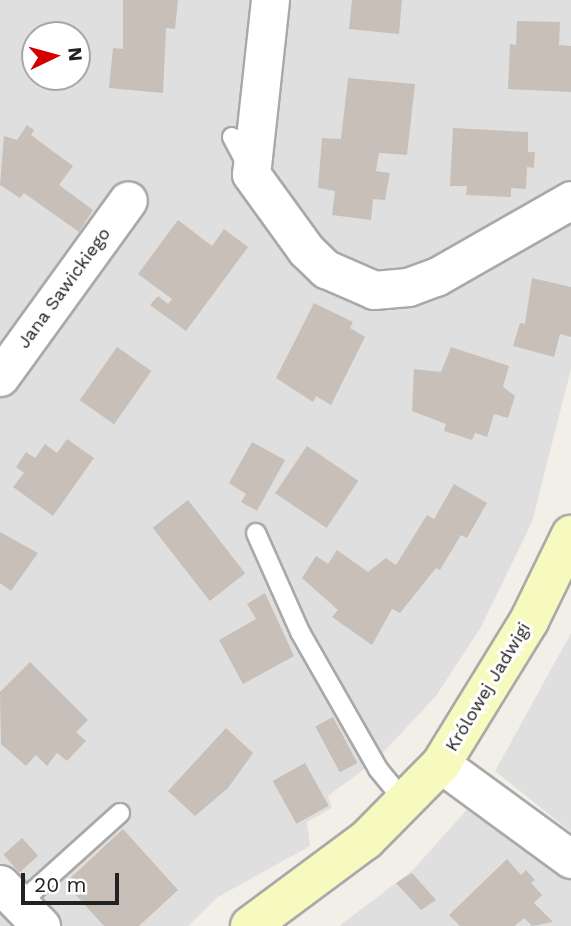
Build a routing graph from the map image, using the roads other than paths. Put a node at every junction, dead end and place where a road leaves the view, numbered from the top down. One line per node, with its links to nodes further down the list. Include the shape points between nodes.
1 (270, 0): 3 (street)
2 (232, 137): 3 (lane)
3 (251, 174): 5 (street, via 306,250 348,282 374,290 408,287 436,277)
4 (128, 200): 6 (street, Jana Sawickiego)
5 (571, 200)
6 (0, 377)
7 (256, 533): 10 (lane, via 300,632 378,769)
8 (571, 535): 9 (street, Królowej Jadwigi, via 529,621)
9 (442, 764): 10 (street, Królowej Jadwigi); 12 (street)
10 (405, 802): 14 (street, Królowej Jadwigi, via 331,869)
11 (120, 813): 13 (lane)
12 (571, 859)
13 (20, 905)
14 (250, 926)

